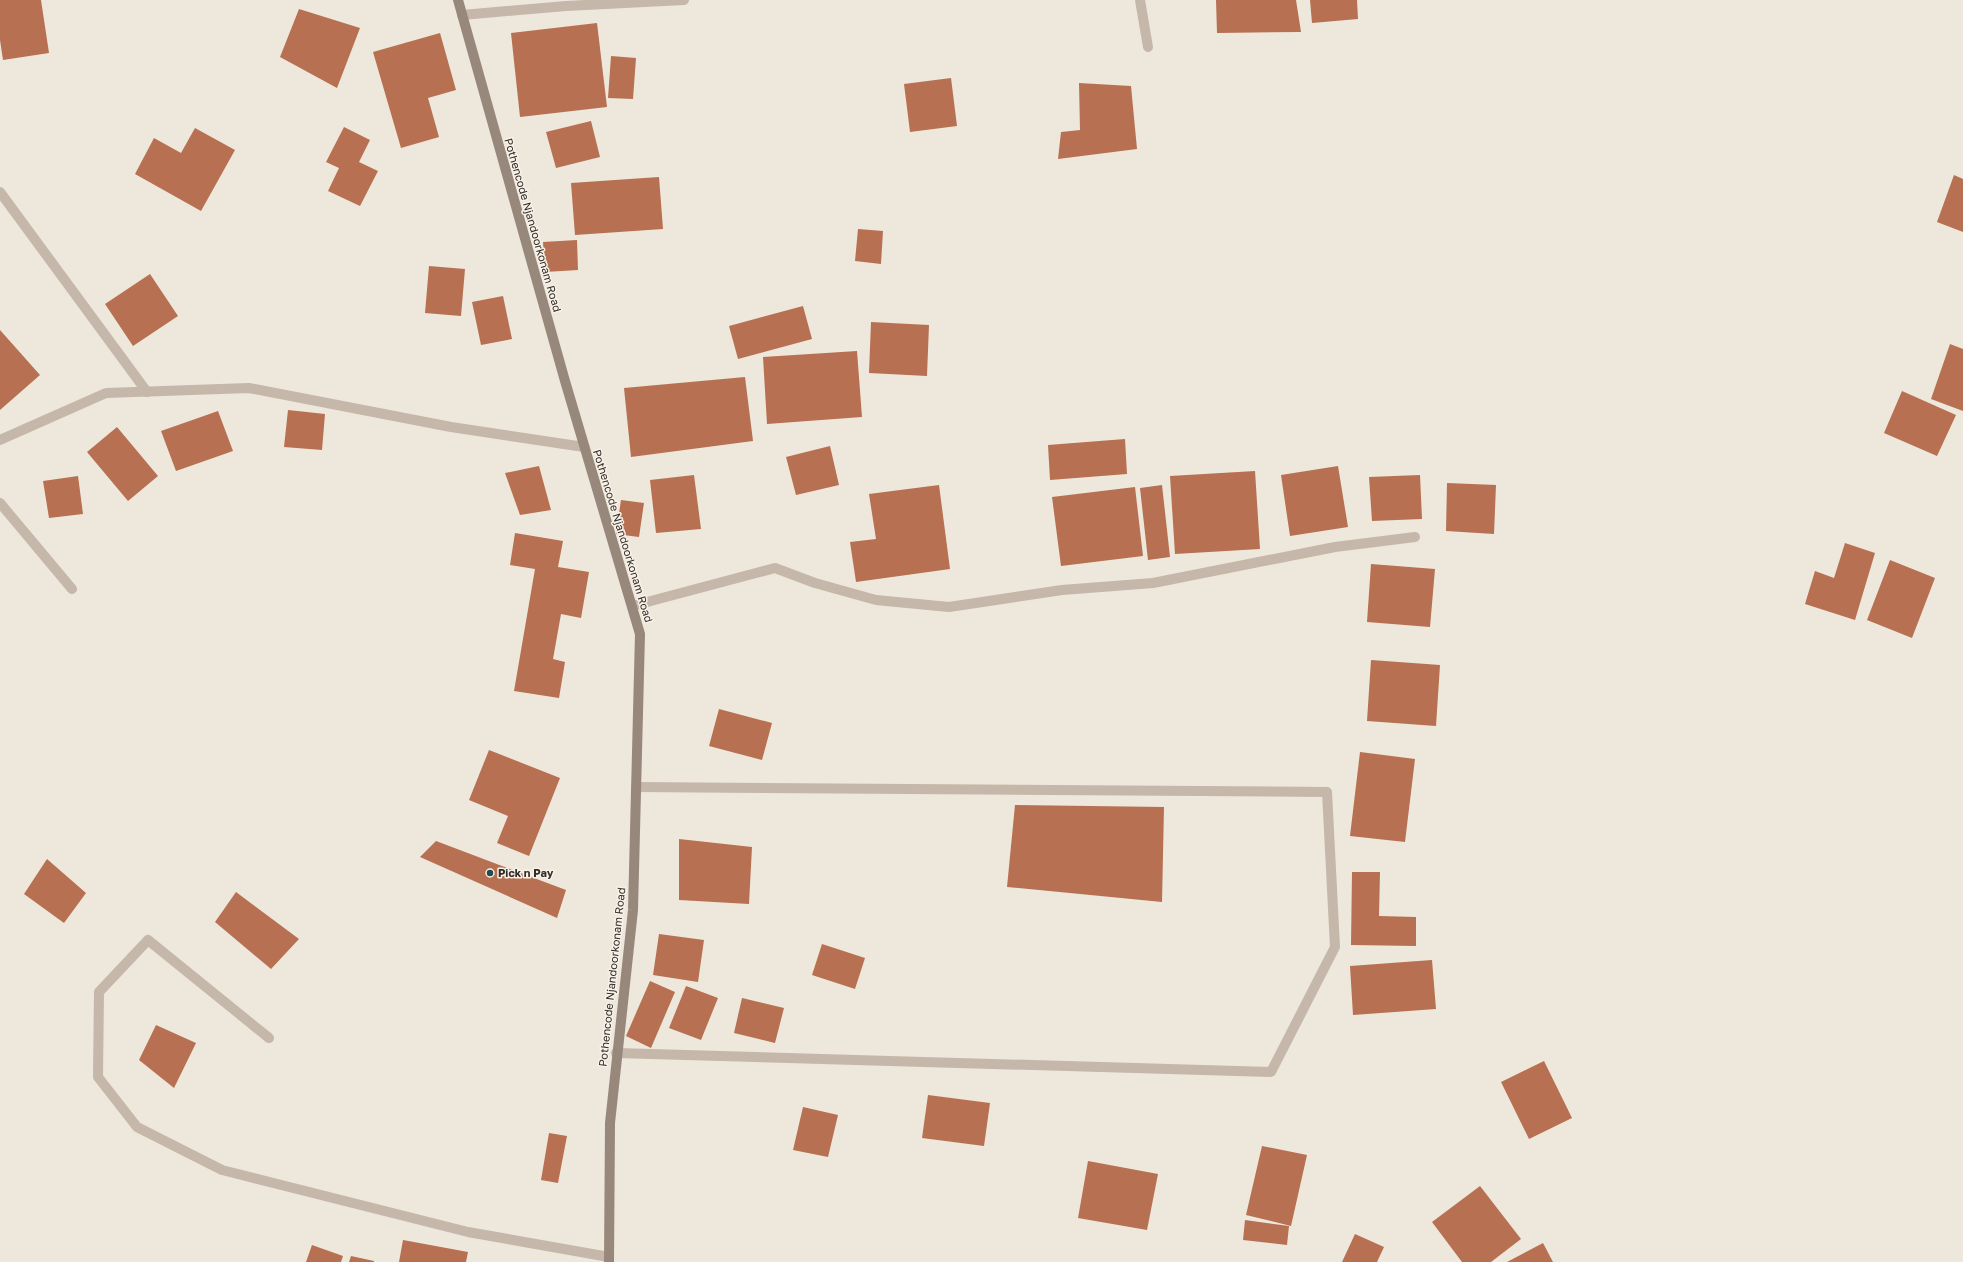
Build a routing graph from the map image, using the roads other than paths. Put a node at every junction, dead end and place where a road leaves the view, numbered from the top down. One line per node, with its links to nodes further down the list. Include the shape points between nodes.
1 (458, 0): 4 (main road, Pothencode Njandoorkonam Road)
2 (684, 0): 4 (street)
3 (1140, 0): 5 (street)
4 (462, 15): 9 (main road, Pothencode Njandoorkonam Road)
5 (1148, 47)
6 (0, 192): 7 (street)
7 (148, 392): 8 (street, via 106,393); 9 (street, via 249,388 451,427)
8 (0, 440)
9 (584, 448): 13 (main road, Pothencode Njandoorkonam Road)
10 (0, 503): 12 (street)
11 (1415, 536): 13 (street, via 1335,547 1153,583 1062,590 949,607 876,600 815,583 775,568)
12 (72, 589)
13 (632, 606): 14 (main road, Pothencode Njandoorkonam Road, via 640,634)
14 (636, 787): 16 (main road, Pothencode Njandoorkonam Road, via 633,910); 16 (street, via 1327,792 1335,947 1271,1072)
15 (269, 1038): 17 (street, via 148,940 99,992 98,1077 137,1127 222,1170 468,1232)
16 (616, 1053): 17 (main road, Pothencode Njandoorkonam Road, via 610,1124)
17 (609, 1259)

